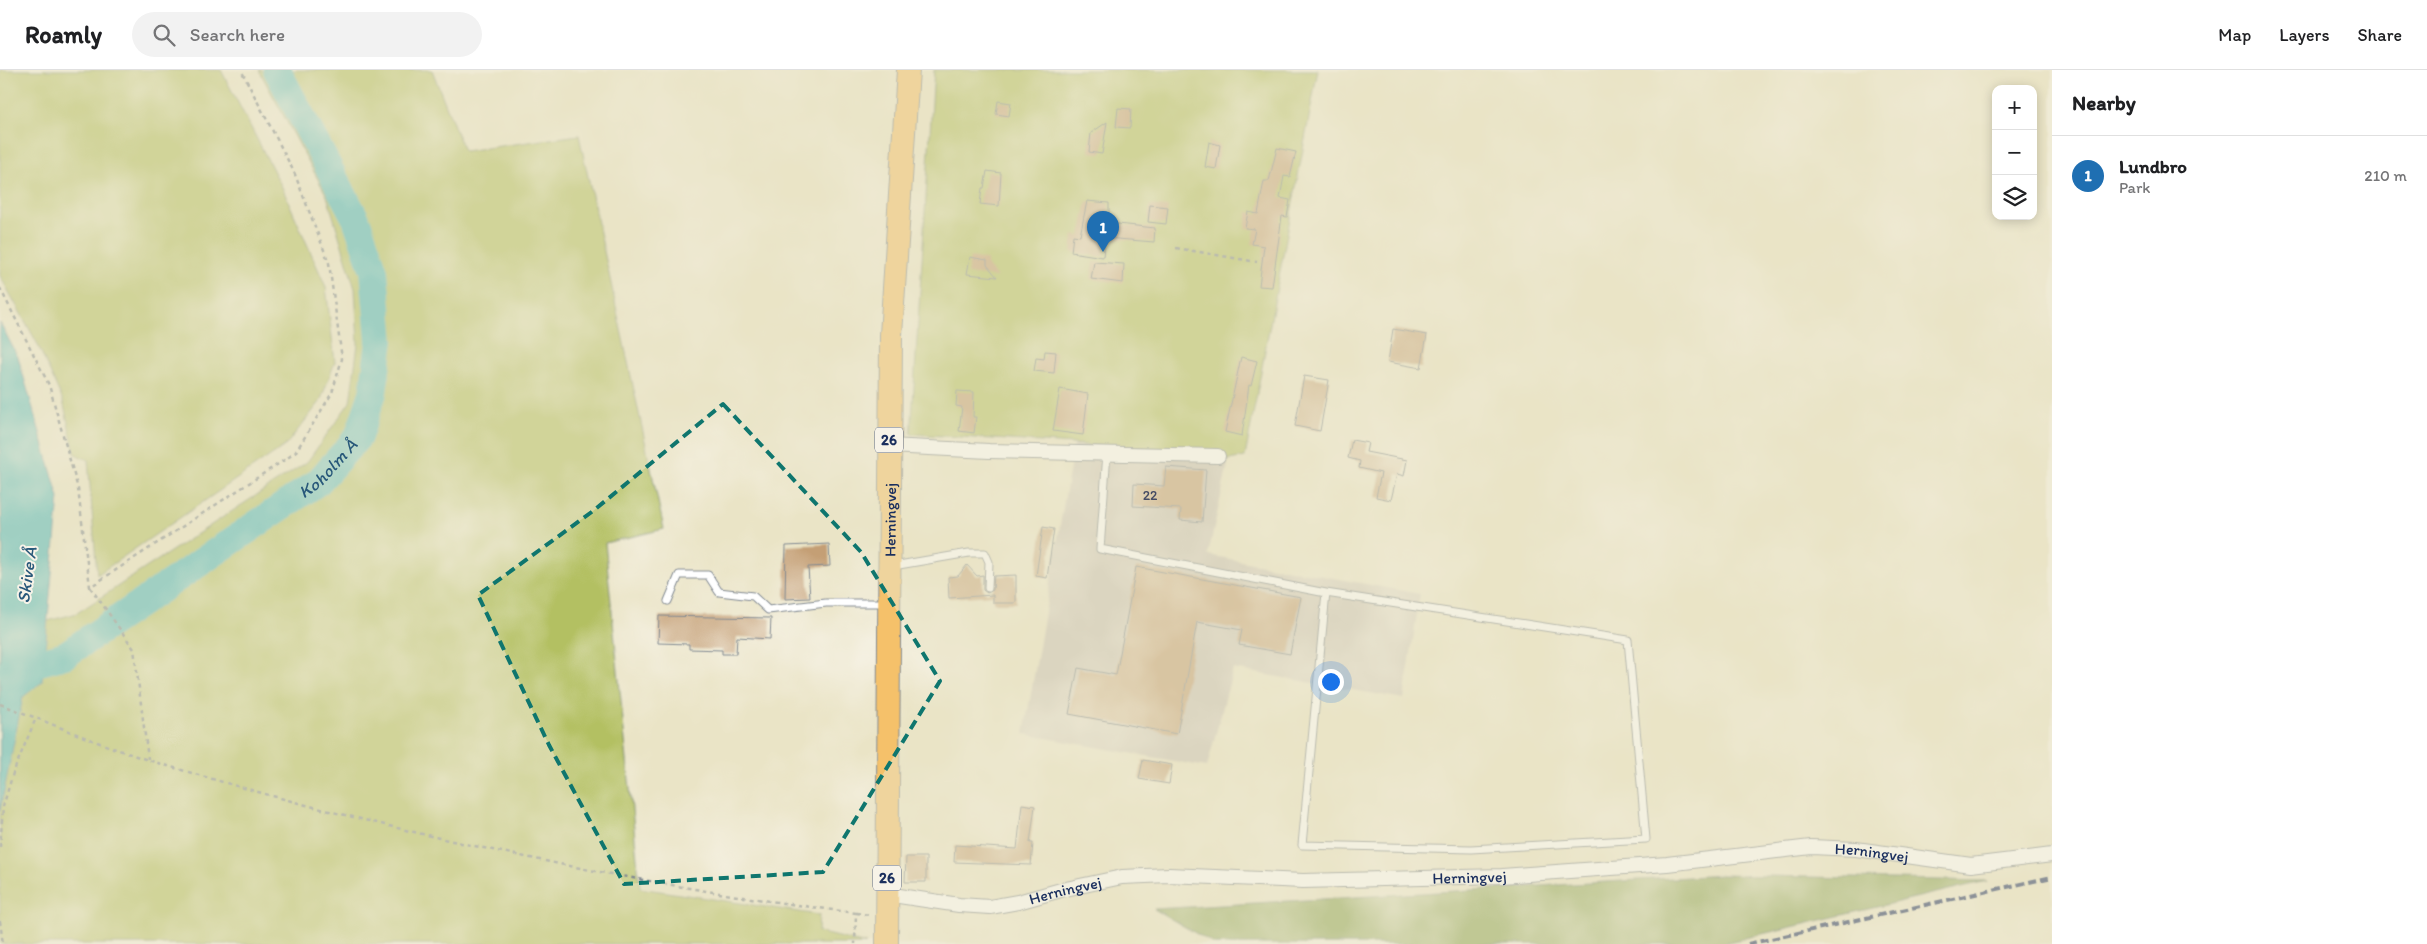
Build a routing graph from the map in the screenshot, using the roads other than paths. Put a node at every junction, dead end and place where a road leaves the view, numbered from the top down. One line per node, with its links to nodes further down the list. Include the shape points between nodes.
1 (908, 70): 2 (main road, Herningvej / 26, via 891,335)
2 (889, 446): 3 (street); 5 (main road, Herningvej / 26)
3 (1107, 453): 4 (street); 7 (lane, via 1100,549)
4 (1218, 456)
5 (888, 567): 6 (lane, via 985,553); 9 (main road, Herningvej / 26)
6 (988, 588)
7 (1326, 594): 7 (lane, via 1302,845 1471,849 1646,839 1628,640)
8 (668, 601): 9 (lane, via 679,575 708,575 719,592 753,596 768,610 826,602)
9 (888, 602): 11 (main road, Herningvej / 26)
10 (2052, 855): 11 (street, Herningvej, via 1971,865 1856,849 1811,848 1667,864 1502,876 1303,881 1141,876 1122,877 990,907)
11 (886, 894): 12 (main road, Herningvej / 26)
12 (887, 944)

